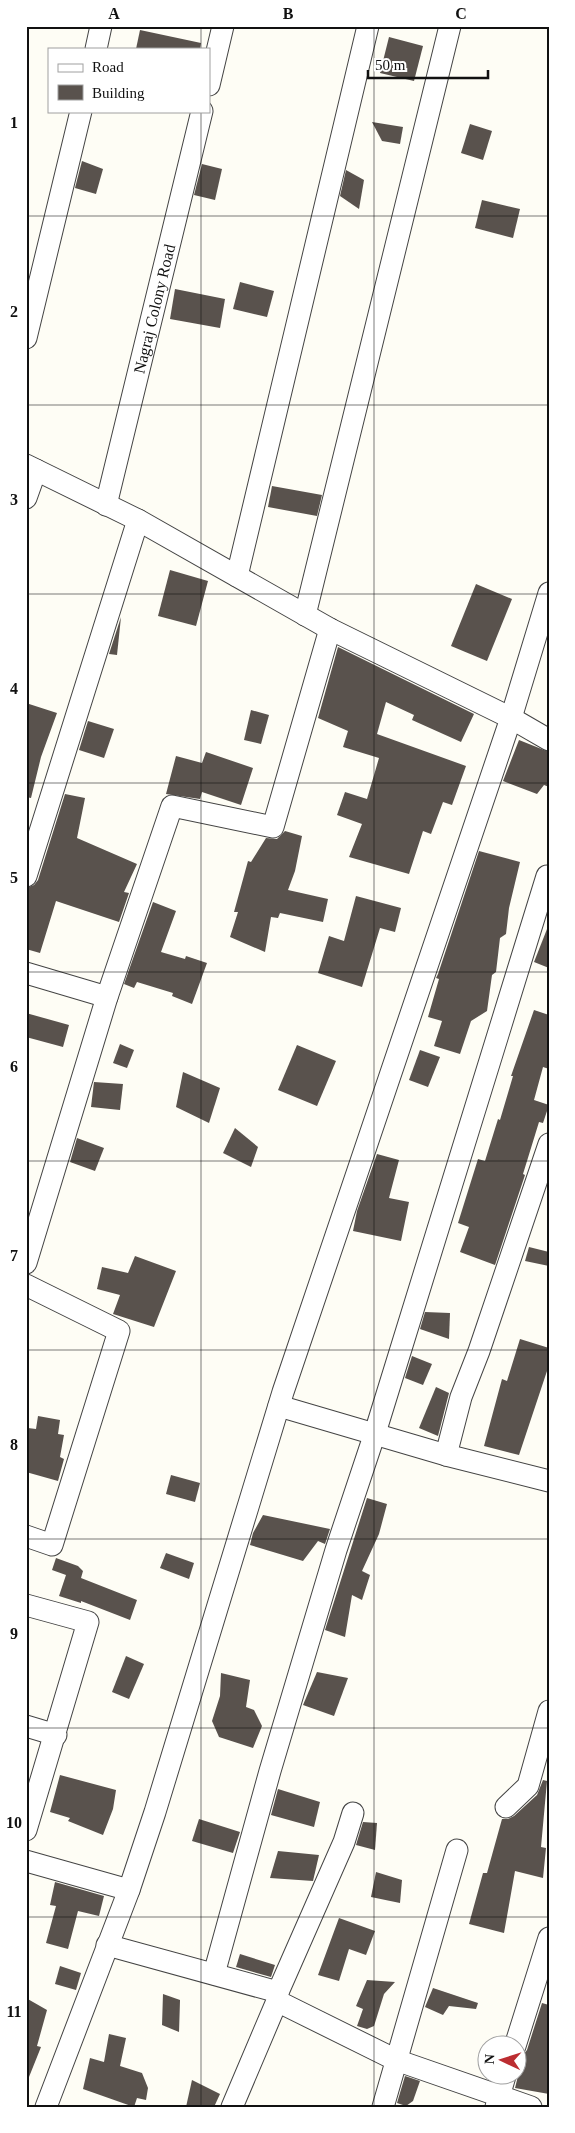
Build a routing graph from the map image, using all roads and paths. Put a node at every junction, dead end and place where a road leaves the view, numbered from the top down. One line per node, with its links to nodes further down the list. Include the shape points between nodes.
1 (101, 26): 5 (street)
2 (223, 26): 6 (street)
3 (368, 26): 14 (street)
4 (450, 26): 16 (street)
5 (96, 48)
6 (210, 81)
7 (81, 112): 9 (street)
8 (202, 112): 12 (street, Nagraj Colony Road)
9 (26, 338)
10 (31, 467): 11 (street); 12 (street)
11 (26, 498)
12 (106, 505): 13 (street)
13 (138, 520): 14 (street); 20 (street)
14 (237, 576): 16 (street)
15 (549, 593): 18 (street)
16 (305, 614): 17 (street)
17 (330, 629): 18 (street); 23 (street, via 272,827 172,806)
18 (511, 718): 19 (street); 27 (street)
19 (549, 740)
20 (26, 876)
21 (547, 876): 28 (street)
22 (26, 973): 23 (street)
23 (107, 997): 25 (street)
24 (549, 1144): 29 (street, via 461,1398)
25 (26, 1263)
26 (26, 1285): 31 (street, via 119,1331 52,1546)
27 (279, 1406): 28 (street); 41 (street)
28 (375, 1433): 29 (street); 44 (street, via 327,1577)
29 (446, 1455): 30 (street)
30 (549, 1481)
31 (26, 1536)
32 (26, 1605): 35 (street, via 88,1622)
33 (549, 1711): 36 (street, via 528,1786)
34 (26, 1726): 35 (street)
35 (56, 1735): 38 (street)
36 (506, 1807)
37 (353, 1813): 45 (street, via 344,1842)
38 (26, 1830)
39 (458, 1850): 47 (street)
40 (26, 1861): 41 (street)
41 (129, 1890): 43 (street)
42 (549, 1938): 46 (street)
43 (108, 1945): 44 (street); 49 (street)
44 (214, 1974): 45 (street)
45 (277, 1997): 47 (street); 50 (street)
46 (518, 2036)
47 (396, 2060): 48 (street); 51 (street)
48 (499, 2093): 52 (street)
49 (46, 2107)
50 (232, 2107)
51 (383, 2107)
52 (531, 2107)

